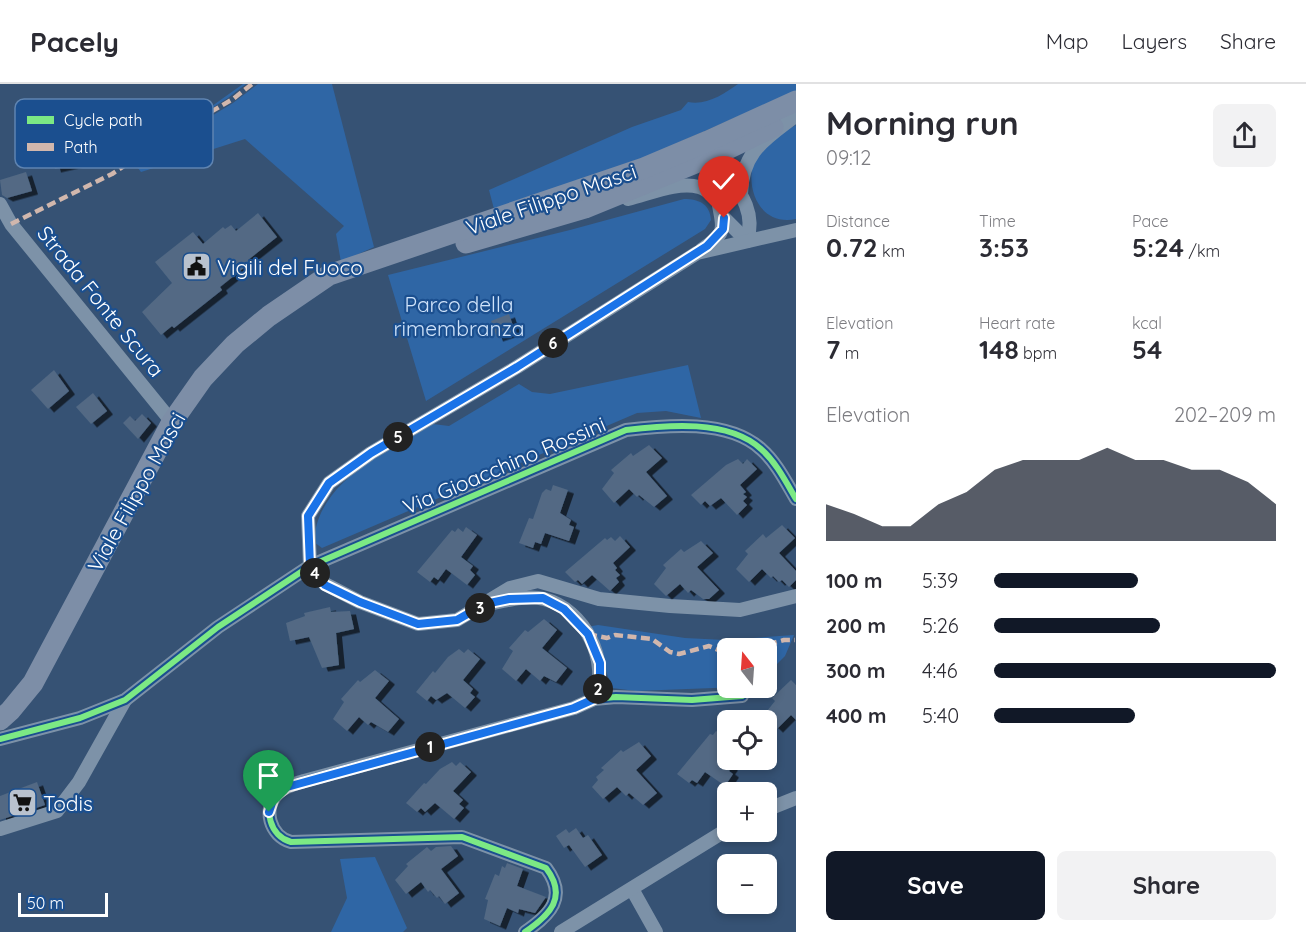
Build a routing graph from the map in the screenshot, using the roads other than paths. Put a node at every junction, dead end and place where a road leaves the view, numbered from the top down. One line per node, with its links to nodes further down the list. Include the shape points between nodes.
1 (795, 111): 2 (main road, Viale Filippo Masci); 3 (street, via 747,160)
2 (712, 148): 3 (street); 4 (street); 6 (main road, Viale Filippo Masci); 12 (main road, Viale Filippo Masci, via 365,261 329,275)
3 (741, 194): 8 (street)
4 (718, 201): 6 (street, via 694,186); 7 (street)
5 (0, 204): 13 (street, Strada Fonte Scura, via 11,224)
6 (585, 208): 12 (main road, Viale Filippo Masci)
7 (724, 218): 10 (street); 11 (street, via 723,229)
8 (751, 218): 9 (street, via 764,228); 10 (street)
9 (789, 232): 10 (street)
10 (747, 241): 11 (street)
11 (697, 253): 15 (street, via 517,367 371,453 329,483 308,516)
12 (305, 292): 13 (main road, Viale Filippo Masci, via 235,344 203,378)
13 (172, 422): 21 (main road, Viale Filippo Masci, via 33,683)
14 (796, 499): 15 (street, Via Gioacchino Rossini, via 762,449 731,432 663,426 626,430)
15 (310, 566): 17 (street, via 325,585 418,624 457,620); 20 (street, Via Gioacchino Rossini, via 218,627)
16 (796, 596): 17 (street, via 740,610 681,607 599,599 538,581 510,588)
17 (485, 604): 19 (street, via 543,598 564,609 588,634 600,663 600,682)
18 (717, 698): 19 (street)
19 (594, 699): 28 (street, via 574,708 296,784 279,792 271,805 273,830 291,842 462,837 546,868 554,878 554,903 549,913)
20 (125, 700): 22 (street, via 80,718); 25 (street, via 79,782 57,811)
21 (0, 720)
22 (0, 739)
23 (796, 798): 24 (street)
24 (777, 806)
25 (0, 830)
26 (717, 836): 27 (street)
27 (632, 889): 29 (street); 30 (street)
28 (525, 932)
29 (561, 932)
30 (657, 932)

